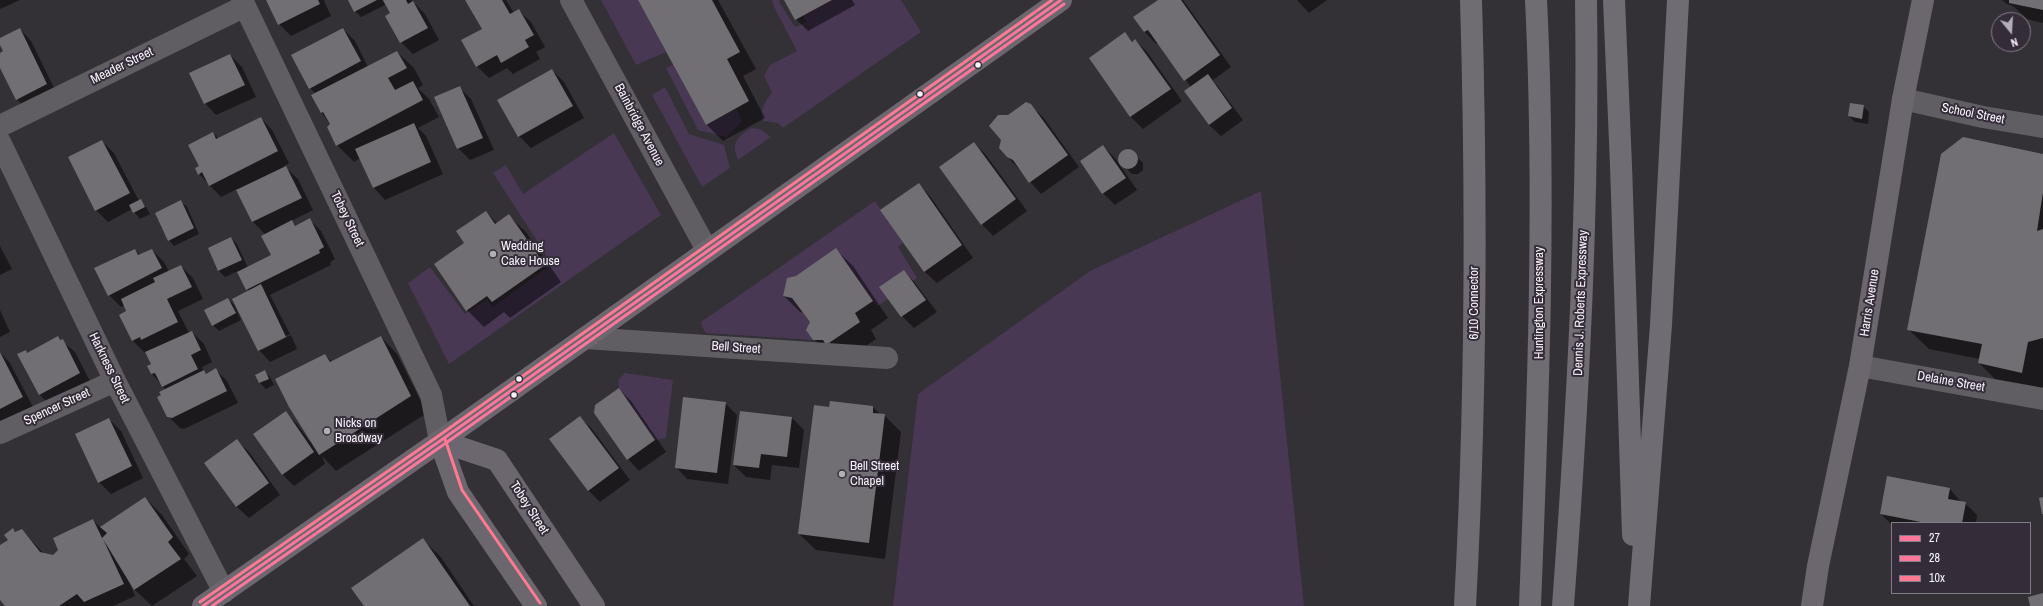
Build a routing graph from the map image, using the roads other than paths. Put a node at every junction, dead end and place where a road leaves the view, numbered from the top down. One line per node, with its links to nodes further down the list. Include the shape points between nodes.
1 (571, 0): 14 (street, Bainbridge Avenue)
2 (1061, 0): 14 (main road)
3 (1471, 0): 26 (highway, 6/10 Connector, via 1475,313)
4 (1536, 0): 27 (highway, Huntington Expressway, via 1540,329)
5 (1586, 0): 28 (highway, Dennis J. Roberts Expressway, via 1583,248)
6 (1614, 0): 29 (highway)
7 (1678, 0): 29 (highway, via 1661,325)
8 (1923, 0): 10 (main road, Harris Avenue)
9 (243, 3): 11 (street, Meader Street); 21 (street, Tobey Street, via 431,395)
10 (1903, 99): 12 (street, School Street); 17 (main road, Harris Avenue)
11 (0, 126)
12 (2043, 127)
13 (0, 142): 18 (street, Harkness Street)
14 (707, 250): 15 (main road)
15 (585, 338): 16 (street, Bell Street); 21 (main road)
16 (887, 358)
17 (1860, 366): 19 (street, Delaine Street); 30 (main road, Harris Avenue)
18 (115, 381): 20 (street, Spencer Street); 22 (street, Harkness Street)
19 (2043, 399)
20 (0, 433)
21 (440, 441): 22 (main road); 24 (main road, Tobey Street, via 458,492); 25 (main road, Tobey Street, via 497,460)
22 (224, 592): 23 (main road)
23 (203, 606)
24 (536, 606)
25 (594, 606)
26 (1465, 606)
27 (1530, 606)
28 (1563, 606)
29 (1637, 606)
30 (1812, 606)

